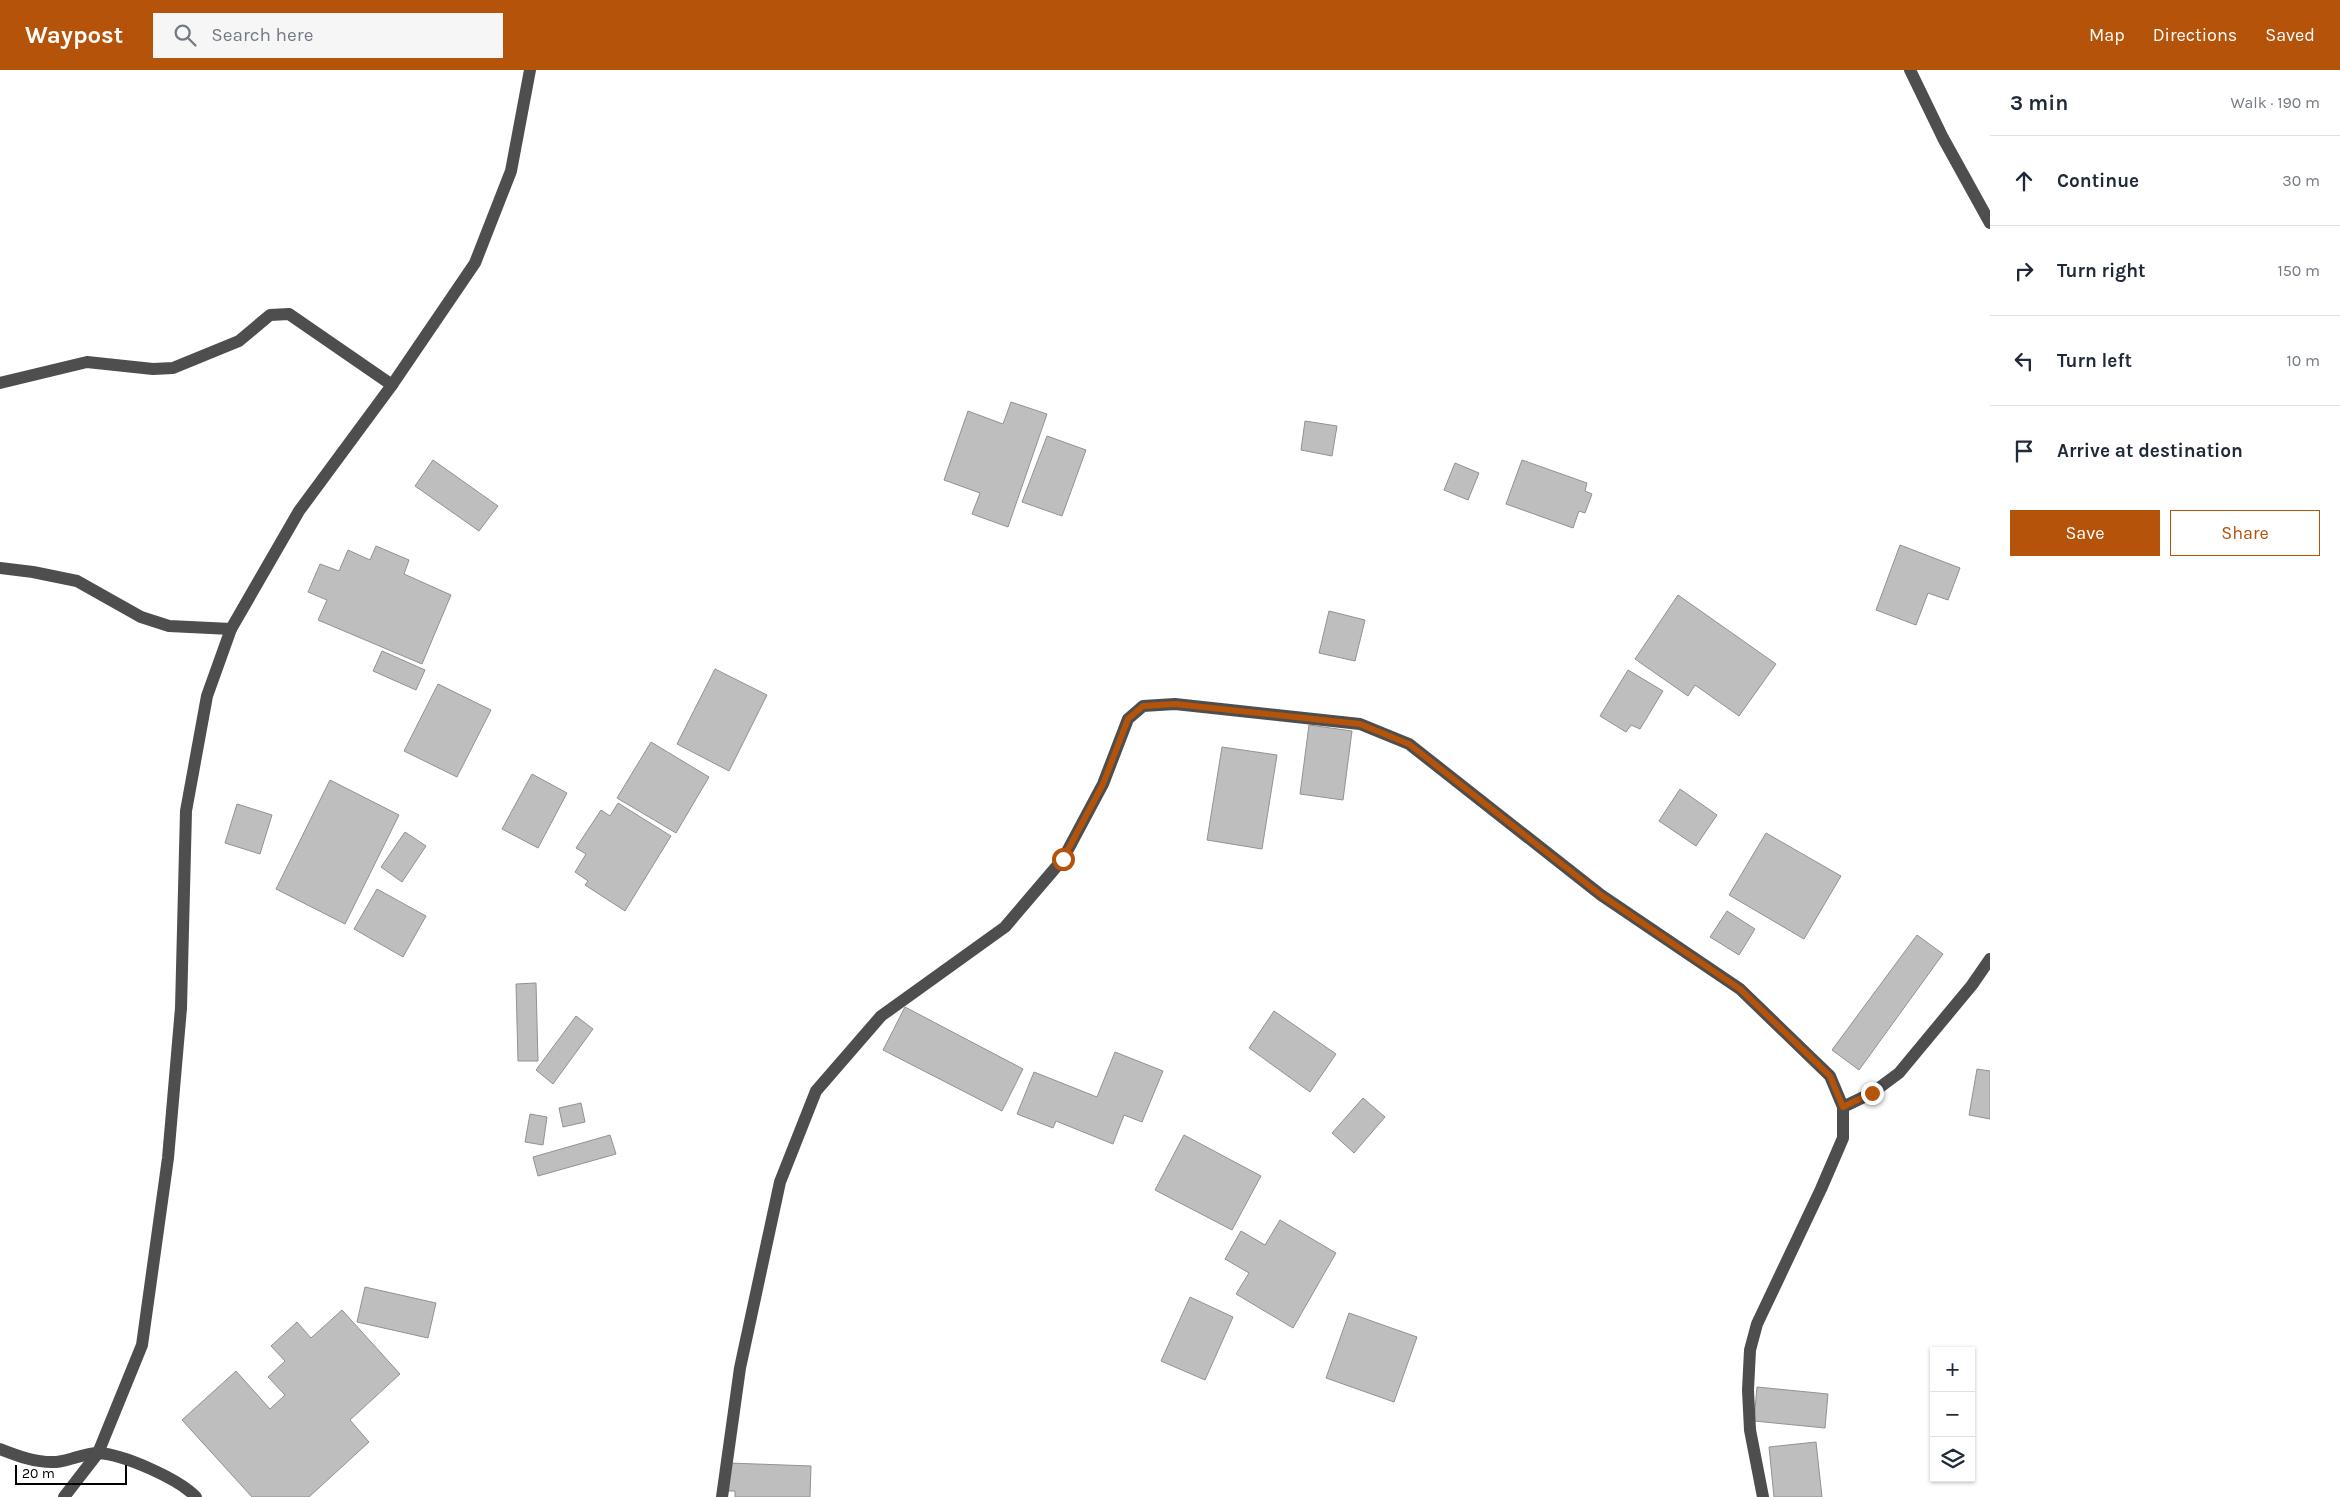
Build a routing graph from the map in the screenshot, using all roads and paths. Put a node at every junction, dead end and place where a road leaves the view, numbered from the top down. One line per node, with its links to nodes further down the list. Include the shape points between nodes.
1 (530, 70): 5 (street, via 511,171 475,262)
2 (1910, 70): 3 (street)
3 (1990, 223)
4 (0, 382): 5 (street, via 87,362 173,368 239,340 270,315 289,314)
5 (392, 385): 7 (street, via 299,511)
6 (0, 568): 7 (street, via 77,581 141,616 169,626)
7 (231, 629): 11 (street, via 207,696 186,811 181,1008 168,1158 142,1345)
8 (1990, 959): 9 (street, via 1899,1073 1872,1093)
9 (1843, 1107): 14 (street, via 1830,1076 1740,989 1601,895 1409,744 1360,724 1175,704 1143,706 1128,719 1103,784 1063,859 1005,927 880,1016 816,1091 780,1182 740,1368); 15 (street, via 1843,1138 1757,1324 1750,1350 1750,1430)
10 (0, 1449): 11 (street, via 23,1459 56,1462)
11 (98, 1453): 12 (street); 13 (street, via 143,1465 187,1488)
12 (64, 1497)
13 (196, 1497)
14 (722, 1497)
15 (1763, 1497)

